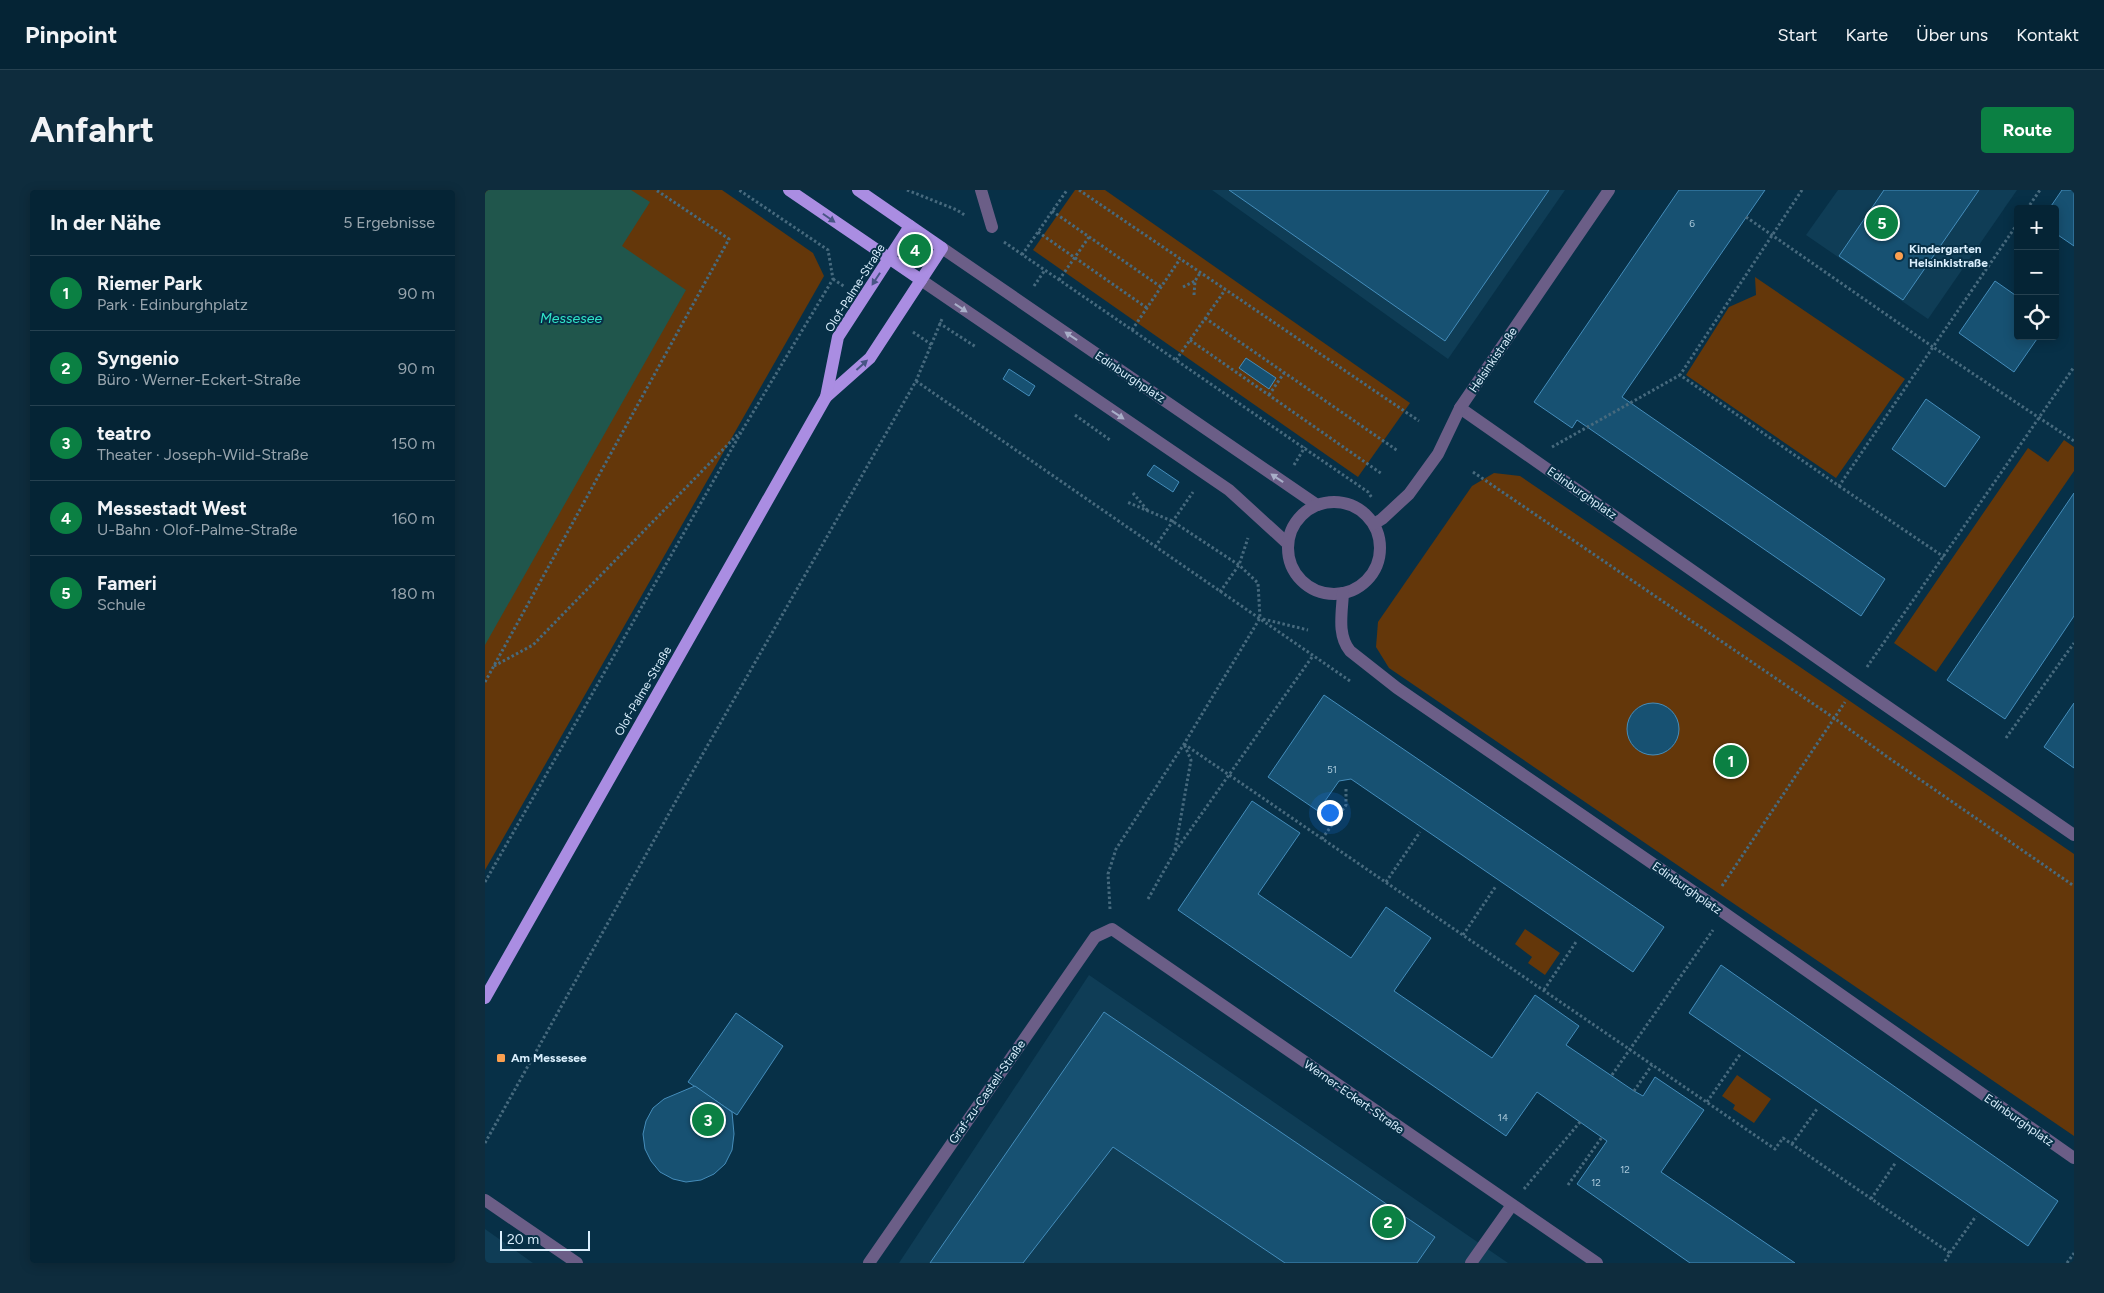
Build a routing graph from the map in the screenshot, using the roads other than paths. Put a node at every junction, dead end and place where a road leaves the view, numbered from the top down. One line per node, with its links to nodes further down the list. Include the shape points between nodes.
1 (789, 190): 8 (main road, one-way to 8)
2 (858, 190): 5 (main road)
3 (981, 190): 6 (street)
4 (1609, 190): 11 (street, Helsinkistraße)
5 (910, 226): 7 (main road); 8 (main road, Olof-Palme-Straße)
6 (992, 227)
7 (942, 248): 9 (main road, Olof-Palme-Straße); 12 (street, Edinburghplatz, one-way to 7)
8 (889, 259): 9 (main road); 10 (main road, Olof-Palme-Straße, one-way to 10, via 838,337)
9 (921, 280): 10 (main road, Olof-Palme-Straße, one-way to 9, via 870,358); 14 (street, one-way to 14, via 1229,490)
10 (826, 397): 18 (main road, Olof-Palme-Straße)
11 (1460, 408): 13 (street, Helsinkistraße, via 1438,454 1409,494); 16 (street, Edinburghplatz)
12 (1317, 505): 13 (street, via 1343,504); 14 (street, via 1298,520)
13 (1378, 522): 15 (street, via 1379,551 1374,570 1361,585)
14 (1287, 543): 15 (street, via 1288,557 1301,580 1322,593)
15 (1343, 593): 19 (street, Edinburghplatz, via 1341,630 1350,652 1397,688)
16 (2074, 835)
17 (1112, 929): 21 (street, Werner-Eckert-Straße); 23 (street, Graf-zu-Castell-Straße, via 1095,937)
18 (485, 998)
19 (2074, 1158)
20 (485, 1200): 22 (street)
21 (1512, 1205): 24 (street); 25 (street, Werner-Eckert-Straße)
22 (577, 1263)
23 (869, 1263)
24 (1471, 1263)
25 (1597, 1263)

